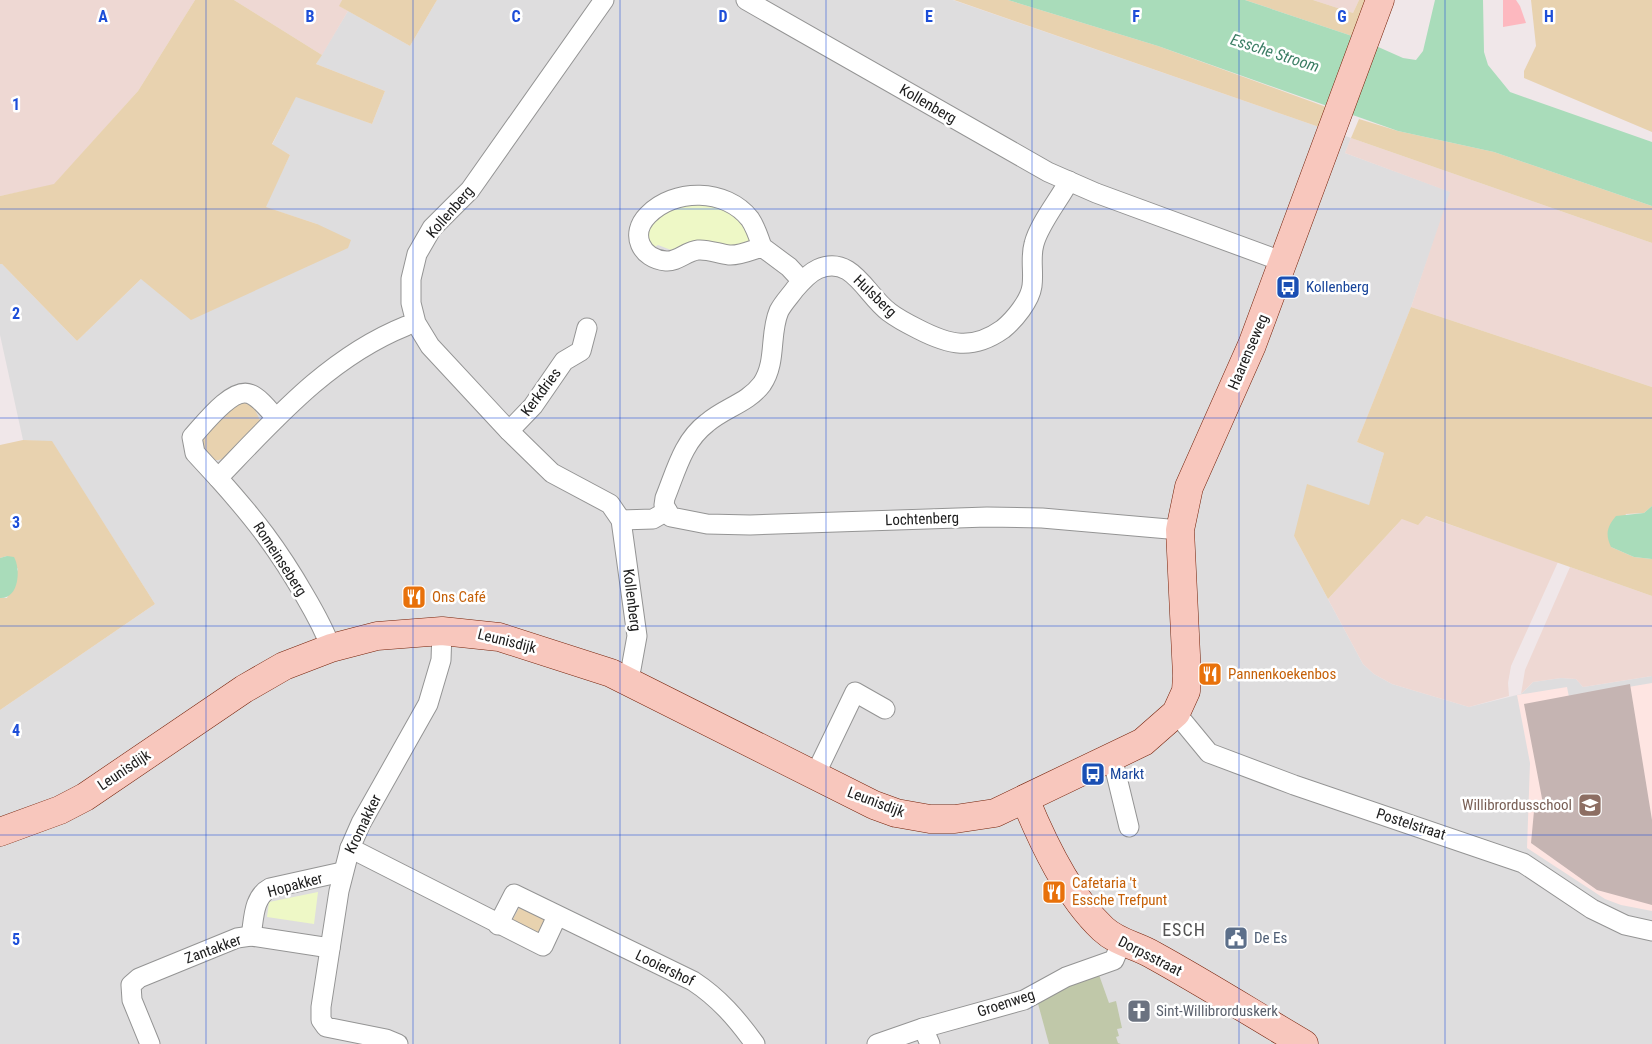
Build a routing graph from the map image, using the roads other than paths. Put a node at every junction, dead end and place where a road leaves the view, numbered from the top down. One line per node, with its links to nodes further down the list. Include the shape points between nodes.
1 (604, 0): 11 (street, Kollenberg, via 470,190 432,228 417,254 411,279 411,303 422,334)
2 (746, 0): 4 (street, Kollenberg)
3 (1380, 0): 6 (street, Haarenseweg)
4 (1069, 182): 6 (street, Kollenberg); 7 (street, Hulsberg, via 1034,244 1032,285 1027,300 1002,329 981,340 958,345 942,341 901,321 844,268 830,265 816,270)
5 (762, 247): 5 (street, via 749,218 729,202 715,196 680,197 663,204 646,216 637,236 644,251 668,262 698,250 731,256); 7 (street)
6 (1284, 262): 15 (street, Haarenseweg, via 1252,345 1189,486)
7 (802, 281): 13 (street, Hulsberg, via 779,310 765,380 751,396 708,421 686,446 665,498)
8 (406, 326): 10 (street, via 365,345 341,361)
9 (587, 328): 11 (street, Kerkdries, via 581,351 564,361 533,406)
10 (276, 418): 12 (street); 12 (street, Romeinseberg, via 250,394 240,392 192,436 195,453)
11 (509, 431): 14 (street, Kollenberg, via 552,473 610,504)
12 (218, 478): 17 (street, Romeinseberg, via 260,525 282,556)
13 (667, 511): 14 (street, via 653,519); 15 (street, Lochtenberg, via 671,517 707,524 987,517 1042,518)
14 (621, 520): 18 (street, Kollenberg, via 637,636)
15 (1180, 530): 20 (street, Haarenseweg, via 1187,676 1186,691)
16 (442, 631): 17 (street, Leunisdijk, via 377,636); 18 (street, Leunisdijk, via 469,632 515,641); 26 (street, Kromakker, via 441,660 428,704)
17 (331, 648): 25 (street, Leunisdijk, via 284,666 244,689 85,797 60,810)
18 (629, 680): 22 (street, Leunisdijk)
19 (885, 709): 22 (street, via 855,692)
20 (1176, 714): 21 (street, via 1143,742); 30 (street, Postelstraat, via 1209,752 1294,785 1523,863 1592,909 1625,925)
21 (1112, 757): 23 (street, Leunisdijk); 24 (street)
22 (815, 775): 23 (street, Leunisdijk, via 874,805 930,819 983,816)
23 (1024, 799): 32 (street, Dorpsstraat, via 1050,854 1076,895 1102,927)
24 (1129, 827)
25 (0, 832)
26 (350, 848): 27 (street, Kromakker); 29 (street)
27 (342, 872): 31 (street, Hopakker, via 270,888 261,893); 33 (street, Kromakker)
28 (557, 916): 29 (street, via 542,946); 29 (street, Looiershof, via 514,894); 37 (street, Looiershof, via 711,992)
29 (498, 925)
30 (1652, 931)
31 (251, 936): 33 (street, Zantakker); 35 (street, Zantakker, via 237,938 138,978 131,985 132,1000)
32 (1122, 943): 34 (street, Groenweg, via 1114,960 1066,977 1024,1000); 39 (street, Dorpsstraat, via 1152,954)
33 (330, 948): 36 (street, Kromakker, via 321,1020 326,1027)
34 (926, 1036): 38 (street, Groenweg)
35 (150, 1044)
36 (398, 1044)
37 (755, 1044)
38 (877, 1044)
39 (1304, 1044)

